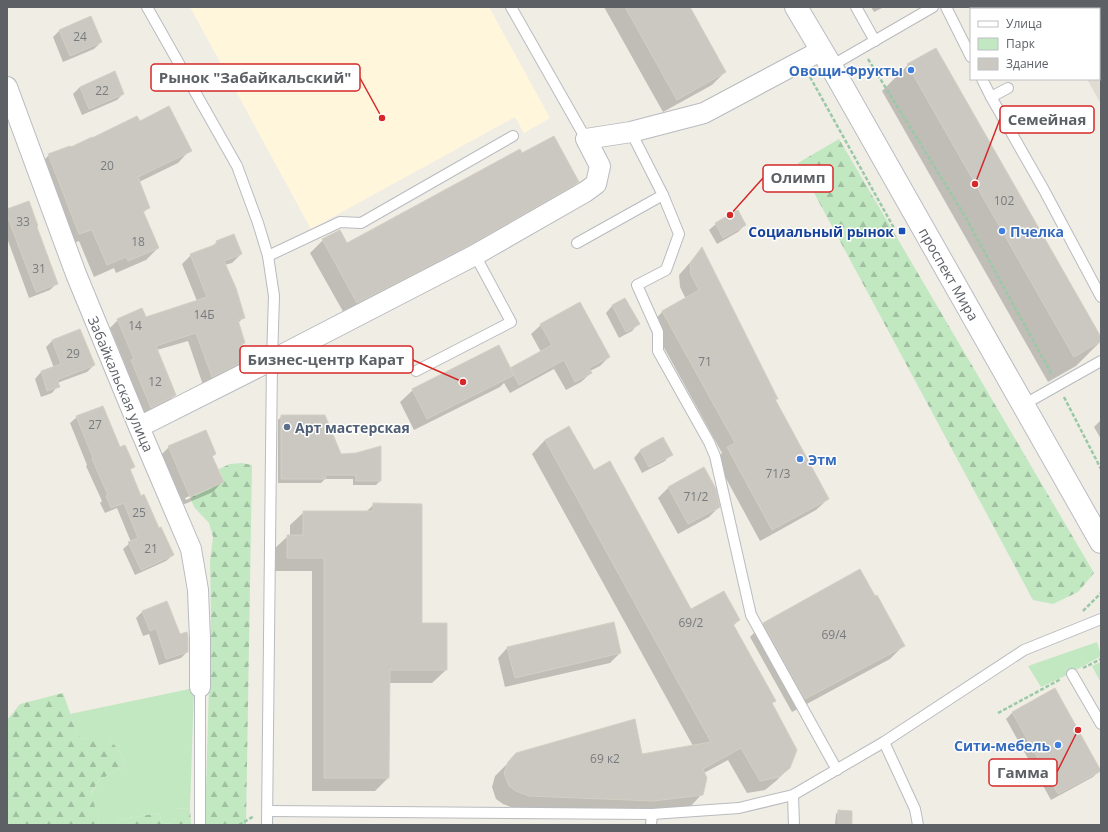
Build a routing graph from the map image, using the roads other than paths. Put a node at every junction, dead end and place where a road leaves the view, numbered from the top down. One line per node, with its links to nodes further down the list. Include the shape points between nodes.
1 (147, 7): 20 (lane, via 236,166)
2 (511, 7): 16 (lane)
3 (796, 7): 9 (main road, проспект Мира)
4 (856, 7): 7 (lane)
5 (933, 7): 7 (lane)
6 (946, 7): 8 (lane)
7 (875, 41): 9 (lane, via 862,48)
8 (970, 55)
9 (826, 58): 14 (street, via 704,112); 25 (main road, проспект Мира)
10 (982, 80): 13 (lane)
11 (7, 87): 26 (street, Забайкальская улица, via 76,274)
12 (1008, 88): 13 (lane)
13 (991, 97): 21 (lane)
14 (631, 132): 16 (street); 17 (lane)
15 (514, 136): 20 (lane, via 361,223 340,222)
16 (586, 139): 19 (street, via 600,166 596,184)
17 (663, 195): 18 (lane); 33 (lane, via 679,234 666,270 637,285 658,332 658,351 715,456 751,615)
18 (577, 243)
19 (475, 254): 22 (street); 24 (lane, via 511,322)
20 (268, 256): 22 (lane, via 274,296)
21 (1101, 295)
22 (272, 360): 26 (street); 35 (lane)
23 (1101, 361): 25 (lane)
24 (416, 371)
25 (1023, 405): 27 (main road, проспект Мира)
26 (138, 427): 30 (street, Забайкальская улица, via 192,549 198,590)
27 (1101, 542)
28 (1101, 619): 32 (lane, via 1024,650)
29 (1072, 674): 31 (lane)
30 (200, 687): 37 (lane)
31 (1101, 724)
32 (884, 742): 33 (lane); 41 (lane, via 916,809)
33 (836, 770): 34 (lane)
34 (793, 795): 36 (lane, via 739,808); 40 (lane)
35 (268, 811): 36 (lane); 38 (lane)
36 (652, 814): 39 (lane)
37 (200, 825)
38 (268, 825)
39 (651, 825)
40 (794, 825)
41 (918, 825)

